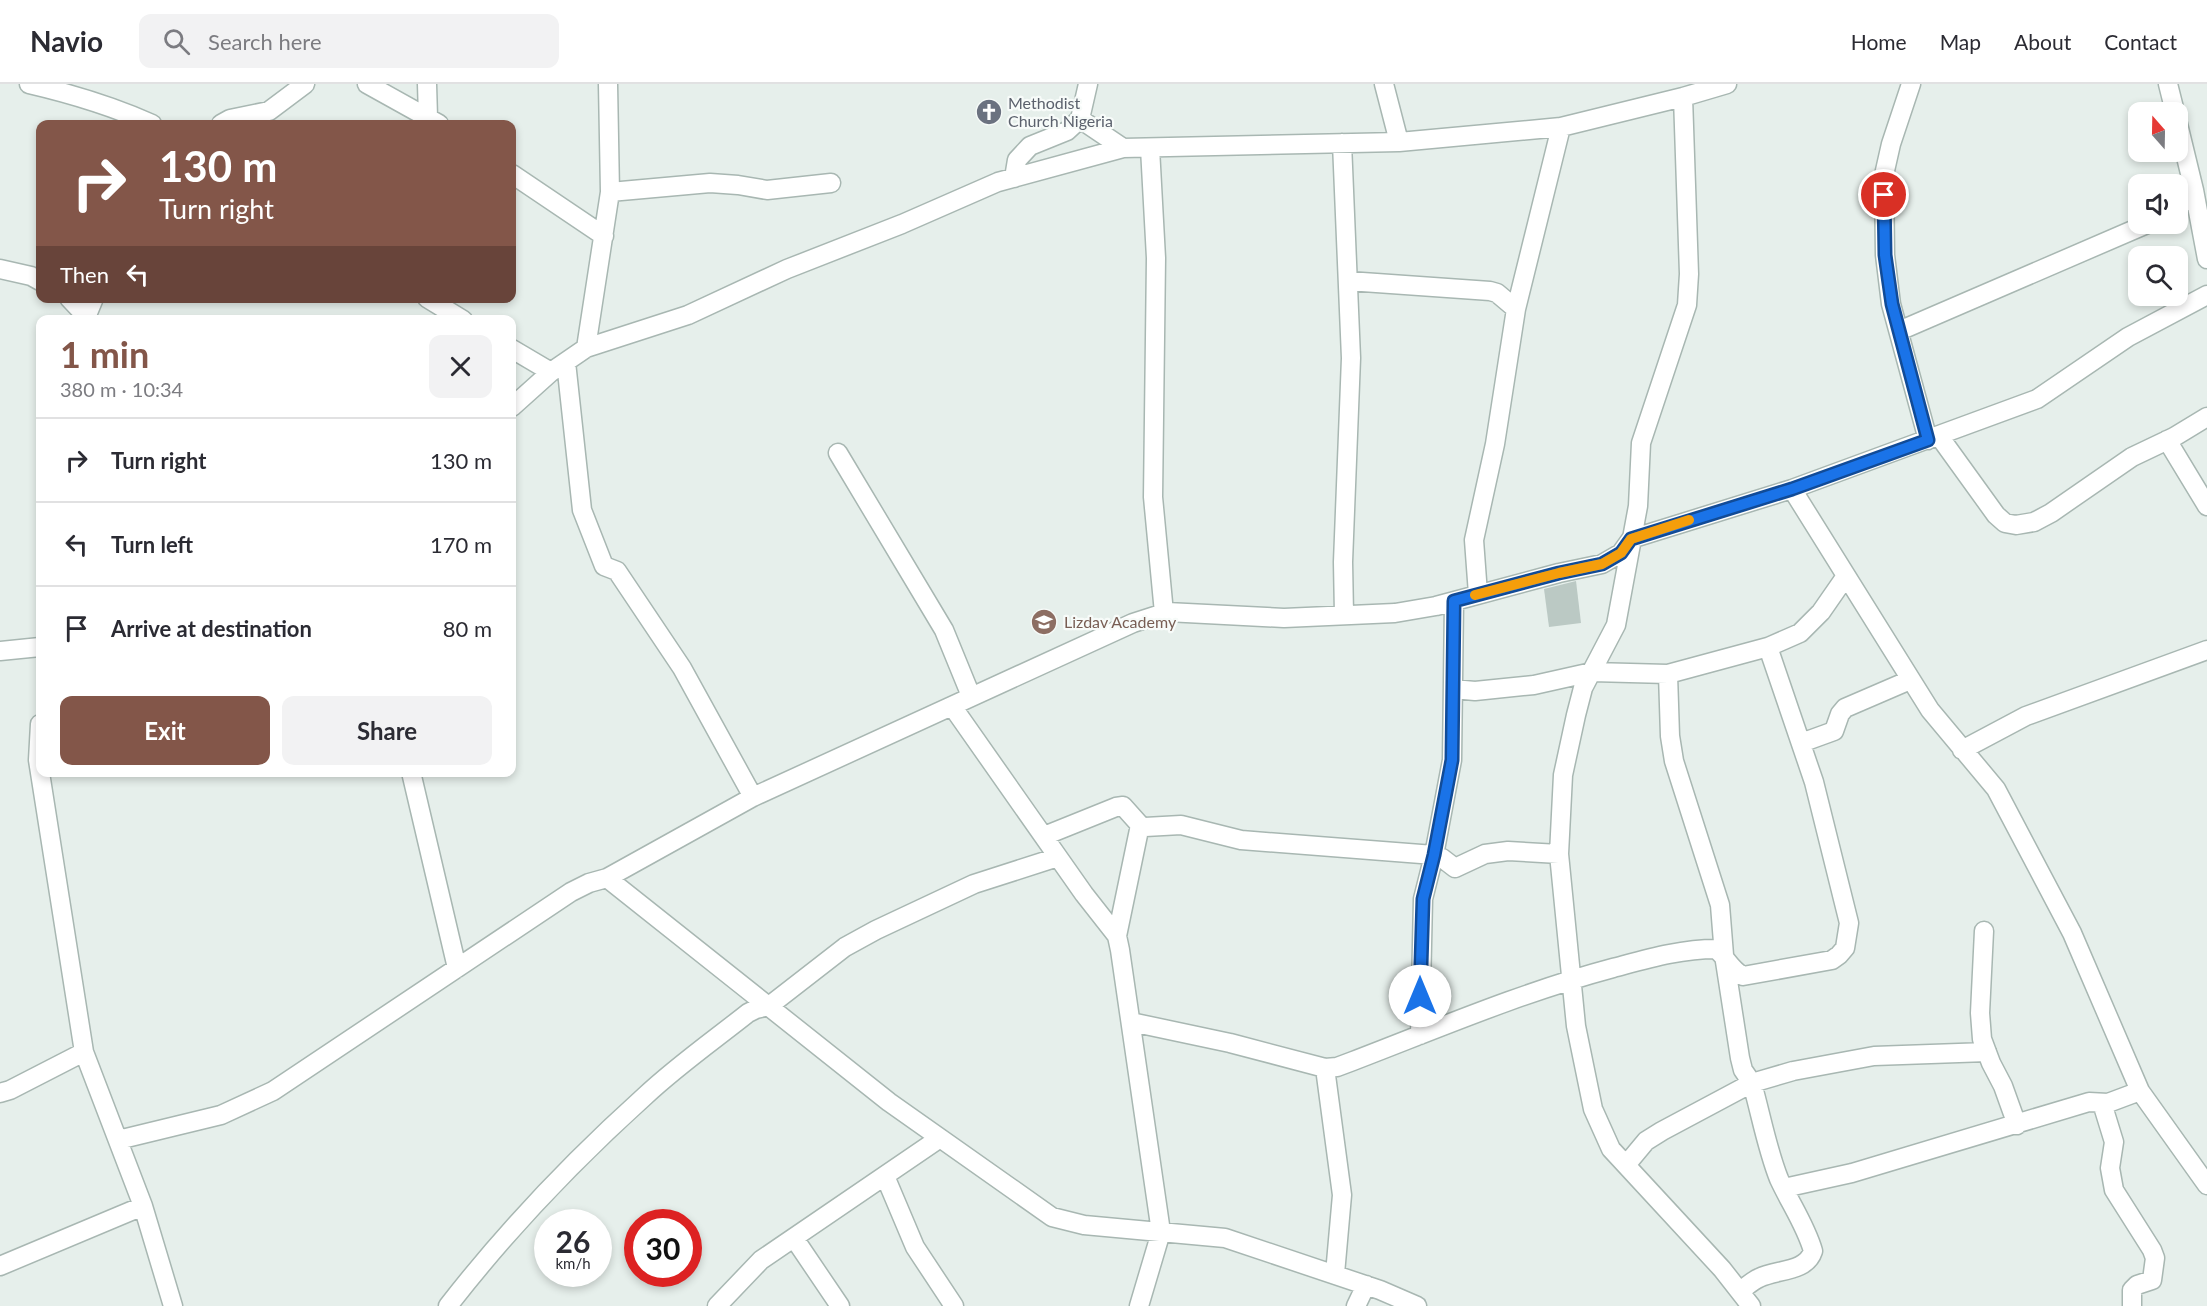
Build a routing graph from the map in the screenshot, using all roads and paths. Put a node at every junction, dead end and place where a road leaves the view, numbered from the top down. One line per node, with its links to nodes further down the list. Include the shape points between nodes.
1 (29, 84): 14 (street, via 69,93)
2 (306, 84): 15 (street, via 269,111)
3 (367, 84): 16 (street)
4 (427, 84): 17 (street)
5 (608, 84): 28 (street)
6 (1088, 84): 13 (street)
7 (1384, 84): 19 (street)
8 (1727, 84): 11 (street)
9 (1911, 84): 42 (street, via 1884,175 1885,255)
10 (2168, 84): 12 (street)
11 (1683, 97): 18 (street); 53 (street, via 1689,274 1686,305 1641,443 1638,506)
12 (2172, 102)
13 (1080, 119): 21 (street); 25 (street, via 1067,131 1030,146 1017,160)
14 (144, 120)
15 (228, 120)
16 (431, 120)
17 (433, 120)
18 (1561, 127): 19 (street); 39 (street)
19 (1399, 142): 20 (street)
20 (1342, 143): 22 (street); 35 (street)
21 (1123, 148): 22 (street); 25 (street)
22 (1150, 148): 57 (street, via 1156,258 1153,497)
23 (2187, 162): 27 (street)
24 (516, 177): 31 (street)
25 (1014, 178): 43 (street, via 787,269 687,315)
26 (831, 183): 28 (street, via 767,190 710,183)
27 (2193, 186): 29 (street); 32 (street)
28 (610, 192): 31 (street)
29 (2188, 194)
30 (2128, 232): 42 (street)
31 (604, 236): 43 (street)
32 (2207, 260)
33 (0, 269): 34 (street)
34 (36, 279)
35 (1348, 281): 39 (street, via 1490,291); 58 (street, via 1351,358)
36 (2207, 294): 48 (street, via 2128,337 2037,399)
37 (73, 303): 40 (street)
38 (436, 303): 41 (street)
39 (1516, 309): 55 (street, via 1495,444 1474,540)
40 (83, 315)
41 (455, 315)
42 (1899, 332): 48 (street)
43 (586, 348): 45 (street)
44 (516, 351): 45 (street)
45 (558, 367): 46 (street); 73 (street, via 582,510 604,566 617,571 682,668)
46 (516, 404)
47 (2207, 417): 49 (street)
48 (1934, 438): 49 (street, via 1996,515 2005,523 2016,525 2051,513 2132,457); 51 (street)
49 (2166, 440): 52 (street)
50 (838, 453): 67 (street, via 944,630)
51 (1792, 489): 53 (street); 54 (street)
52 (2207, 506)
53 (1631, 539): 55 (street, via 1621,553 1602,564); 63 (street, via 1616,625)
54 (1846, 576): 60 (street, via 1821,612 1800,633); 65 (street)
55 (1478, 594): 56 (street)
56 (1454, 601): 58 (street, via 1395,613); 66 (street)
57 (1164, 613): 58 (street, via 1284,618); 67 (street, via 1132,623)
58 (1344, 615)
59 (36, 647): 61 (street)
60 (1768, 647): 64 (street); 69 (street)
61 (0, 651)
62 (2205, 652): 70 (street, via 2026,716)
63 (1592, 672): 64 (street); 66 (street, via 1534,684 1475,691); 76 (street, via 1583,688 1563,775)
64 (1668, 674): 82 (street, via 1674,761 1720,904)
65 (1910, 680): 69 (street, via 1845,708 1834,731); 70 (street)
66 (1453, 689): 77 (street, via 1452,760)
67 (971, 696): 68 (street)
68 (952, 706): 73 (street); 75 (street)
69 (1801, 743): 82 (street, via 1849,923 1845,948 1832,960 1743,976 1736,973)
70 (1962, 750): 92 (street, via 1996,789 2072,933)
71 (41, 777): 88 (street)
72 (412, 777): 83 (street)
73 (753, 797): 79 (street)
74 (1140, 825): 75 (street, via 1123,806); 77 (street, via 1181,825 1240,840); 81 (street)
75 (1044, 836): 78 (street)
76 (1559, 854): 77 (street, via 1508,850 1485,854 1455,868); 84 (street)
77 (1434, 855): 87 (street, via 1423,899)
78 (1058, 857): 81 (street); 85 (street, via 974,884 876,930 845,947)
79 (607, 878): 83 (street, via 571,892); 85 (street)
80 (1984, 931): 89 (street, via 1980,1013)
81 (1117, 936): 86 (street)
82 (1724, 955): 84 (street, via 1716,949 1675,951); 91 (street, via 1740,1058)
83 (457, 968): 97 (street, via 273,1091 221,1115)
84 (1571, 979): 87 (street); 98 (street, via 1593,1110 1611,1149)
85 (769, 1006): 96 (street); 110 (street, via 748,1013 646,1095 550,1188)
86 (1131, 1022): 90 (street); 103 (street)
87 (1420, 1035): 90 (street, via 1337,1067)
88 (84, 1052): 93 (street); 97 (street)
89 (1987, 1052): 91 (street, via 1874,1056); 95 (street)
90 (1324, 1068): 106 (street, via 1342,1195)
91 (1752, 1083): 98 (street, via 1646,1141); 101 (street)
92 (2140, 1091): 94 (street); 100 (street)
93 (0, 1093)
94 (2102, 1103): 95 (street, via 2089,1102); 118 (street, via 2114,1142 2110,1168 2114,1190 2155,1258 2152,1280 2132,1290)
95 (2017, 1125): 101 (street, via 1852,1173)
96 (940, 1138): 99 (street); 103 (street, via 1052,1217 1084,1225)
97 (117, 1140): 102 (street)
98 (1626, 1165): 108 (street)
99 (885, 1176): 104 (street); 113 (street, via 915,1247)
100 (2207, 1185)
101 (1784, 1188): 108 (street, via 1809,1238 1811,1256 1792,1269 1757,1278)
102 (143, 1206): 105 (street); 109 (street)
103 (1161, 1232): 106 (street, via 1225,1238); 114 (street)
104 (794, 1238): 111 (street, via 761,1260); 112 (street)
105 (0, 1266)
106 (1335, 1274): 107 (street)
107 (1366, 1286): 115 (street); 116 (street)
108 (1740, 1291): 117 (street)
109 (173, 1306)
110 (448, 1306)
111 (717, 1306)
112 (840, 1306)
113 (954, 1306)
114 (1138, 1306)
115 (1356, 1306)
116 (1417, 1306)
117 (1751, 1306)
118 (2132, 1306)

